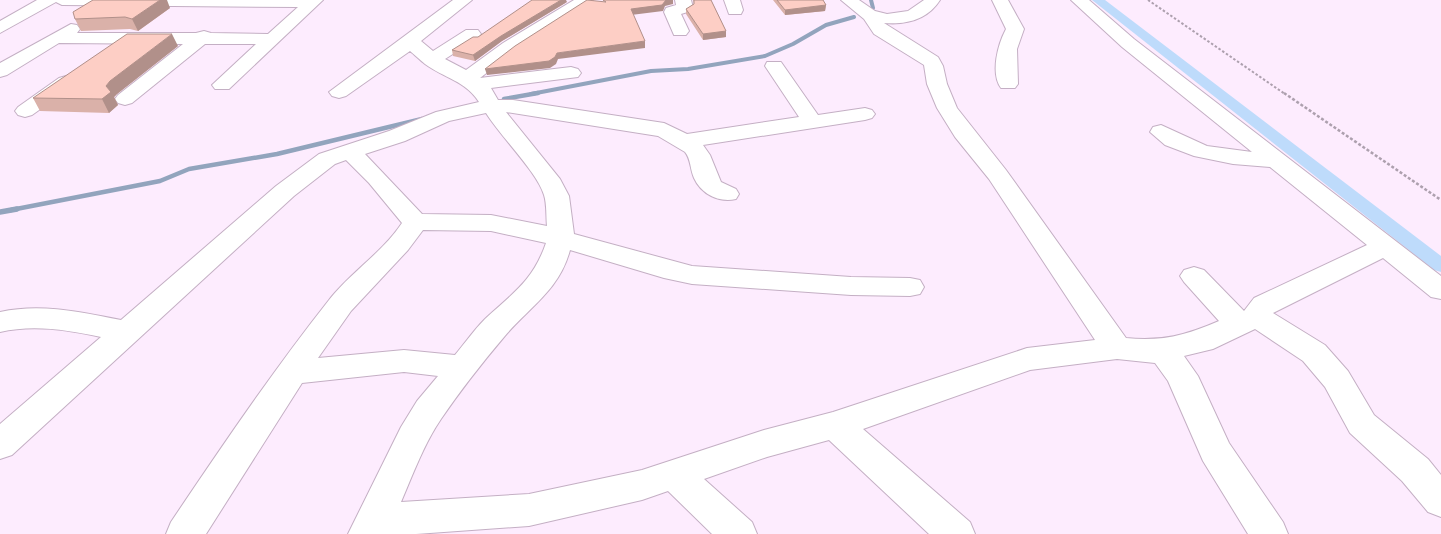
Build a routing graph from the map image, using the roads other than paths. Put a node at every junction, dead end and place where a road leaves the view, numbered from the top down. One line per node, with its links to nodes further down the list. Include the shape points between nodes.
1 (48, 0): 14 (street)
2 (62, 0): 3 (street)
3 (116, 0): 4 (street); 17 (street)
4 (180, 0): 11 (street); 18 (street)
5 (464, 0): 21 (street)
6 (586, 0): 31 (street, via 509,47)
7 (683, 0): 15 (street, via 685,8 672,12)
8 (932, 0): 13 (street, via 916,14 903,17)
9 (1000, 0): 28 (street, via 1015,29 1006,58)
10 (1079, 0): 39 (street, via 1128,43)
11 (246, 1): 12 (street); 20 (street)
12 (314, 1): 19 (street)
13 (867, 8): 50 (street, via 880,30 931,61 947,108 998,174)
14 (0, 28)
15 (680, 31)
16 (472, 34): 23 (street)
17 (56, 38): 18 (street); 25 (street)
18 (126, 39): 20 (street); 22 (street)
19 (274, 39): 20 (street); 29 (street)
20 (200, 40): 32 (street)
21 (411, 42): 23 (street); 30 (street)
22 (103, 56)
23 (432, 60): 31 (street)
24 (774, 66): 35 (street)
25 (0, 71)
26 (80, 72): 33 (street)
27 (571, 73): 31 (street)
28 (1008, 84)
29 (222, 85)
30 (339, 92)
31 (481, 92): 37 (street, via 540,109 664,130); 38 (street, via 443,116 397,136); 42 (street, via 548,179 557,196)
32 (125, 99)
33 (25, 111)
34 (865, 114): 35 (street)
35 (813, 122): 37 (street)
36 (1161, 132): 39 (street, via 1171,140 1202,150 1259,160)
37 (686, 141): 40 (street, via 699,155 712,186)
38 (349, 151): 41 (street); 49 (street, via 327,159 286,191)
39 (1279, 160): 43 (street)
40 (727, 194)
41 (415, 222): 42 (street, via 491,223); 53 (street, via 407,238 348,296)
42 (561, 237): 45 (street, via 692,275); 52 (street, via 553,264 544,277 526,299 494,328)
43 (1386, 247): 46 (street); 47 (street, via 1264,304)
44 (1194, 276): 47 (street)
45 (910, 288)
46 (1441, 290)
47 (1248, 321): 51 (street, via 1202,341); 57 (street, via 1284,332 1314,353 1337,379 1362,424 1415,470)
48 (0, 322): 49 (street, via 55,319)
49 (127, 332): 55 (street)
50 (1117, 348): 51 (street); 54 (street, via 1027,359)
51 (1162, 350): 62 (street, via 1182,376 1215,451)
52 (462, 367): 53 (street, via 404,361); 58 (street, via 413,437)
53 (290, 372): 59 (street)
54 (835, 425): 56 (street); 61 (street)
55 (0, 445)
56 (674, 474): 58 (street, via 642,485 530,510); 60 (street)
57 (1441, 501)
58 (371, 527)
59 (185, 534)
60 (738, 534)
61 (956, 534)
62 (1269, 534)

